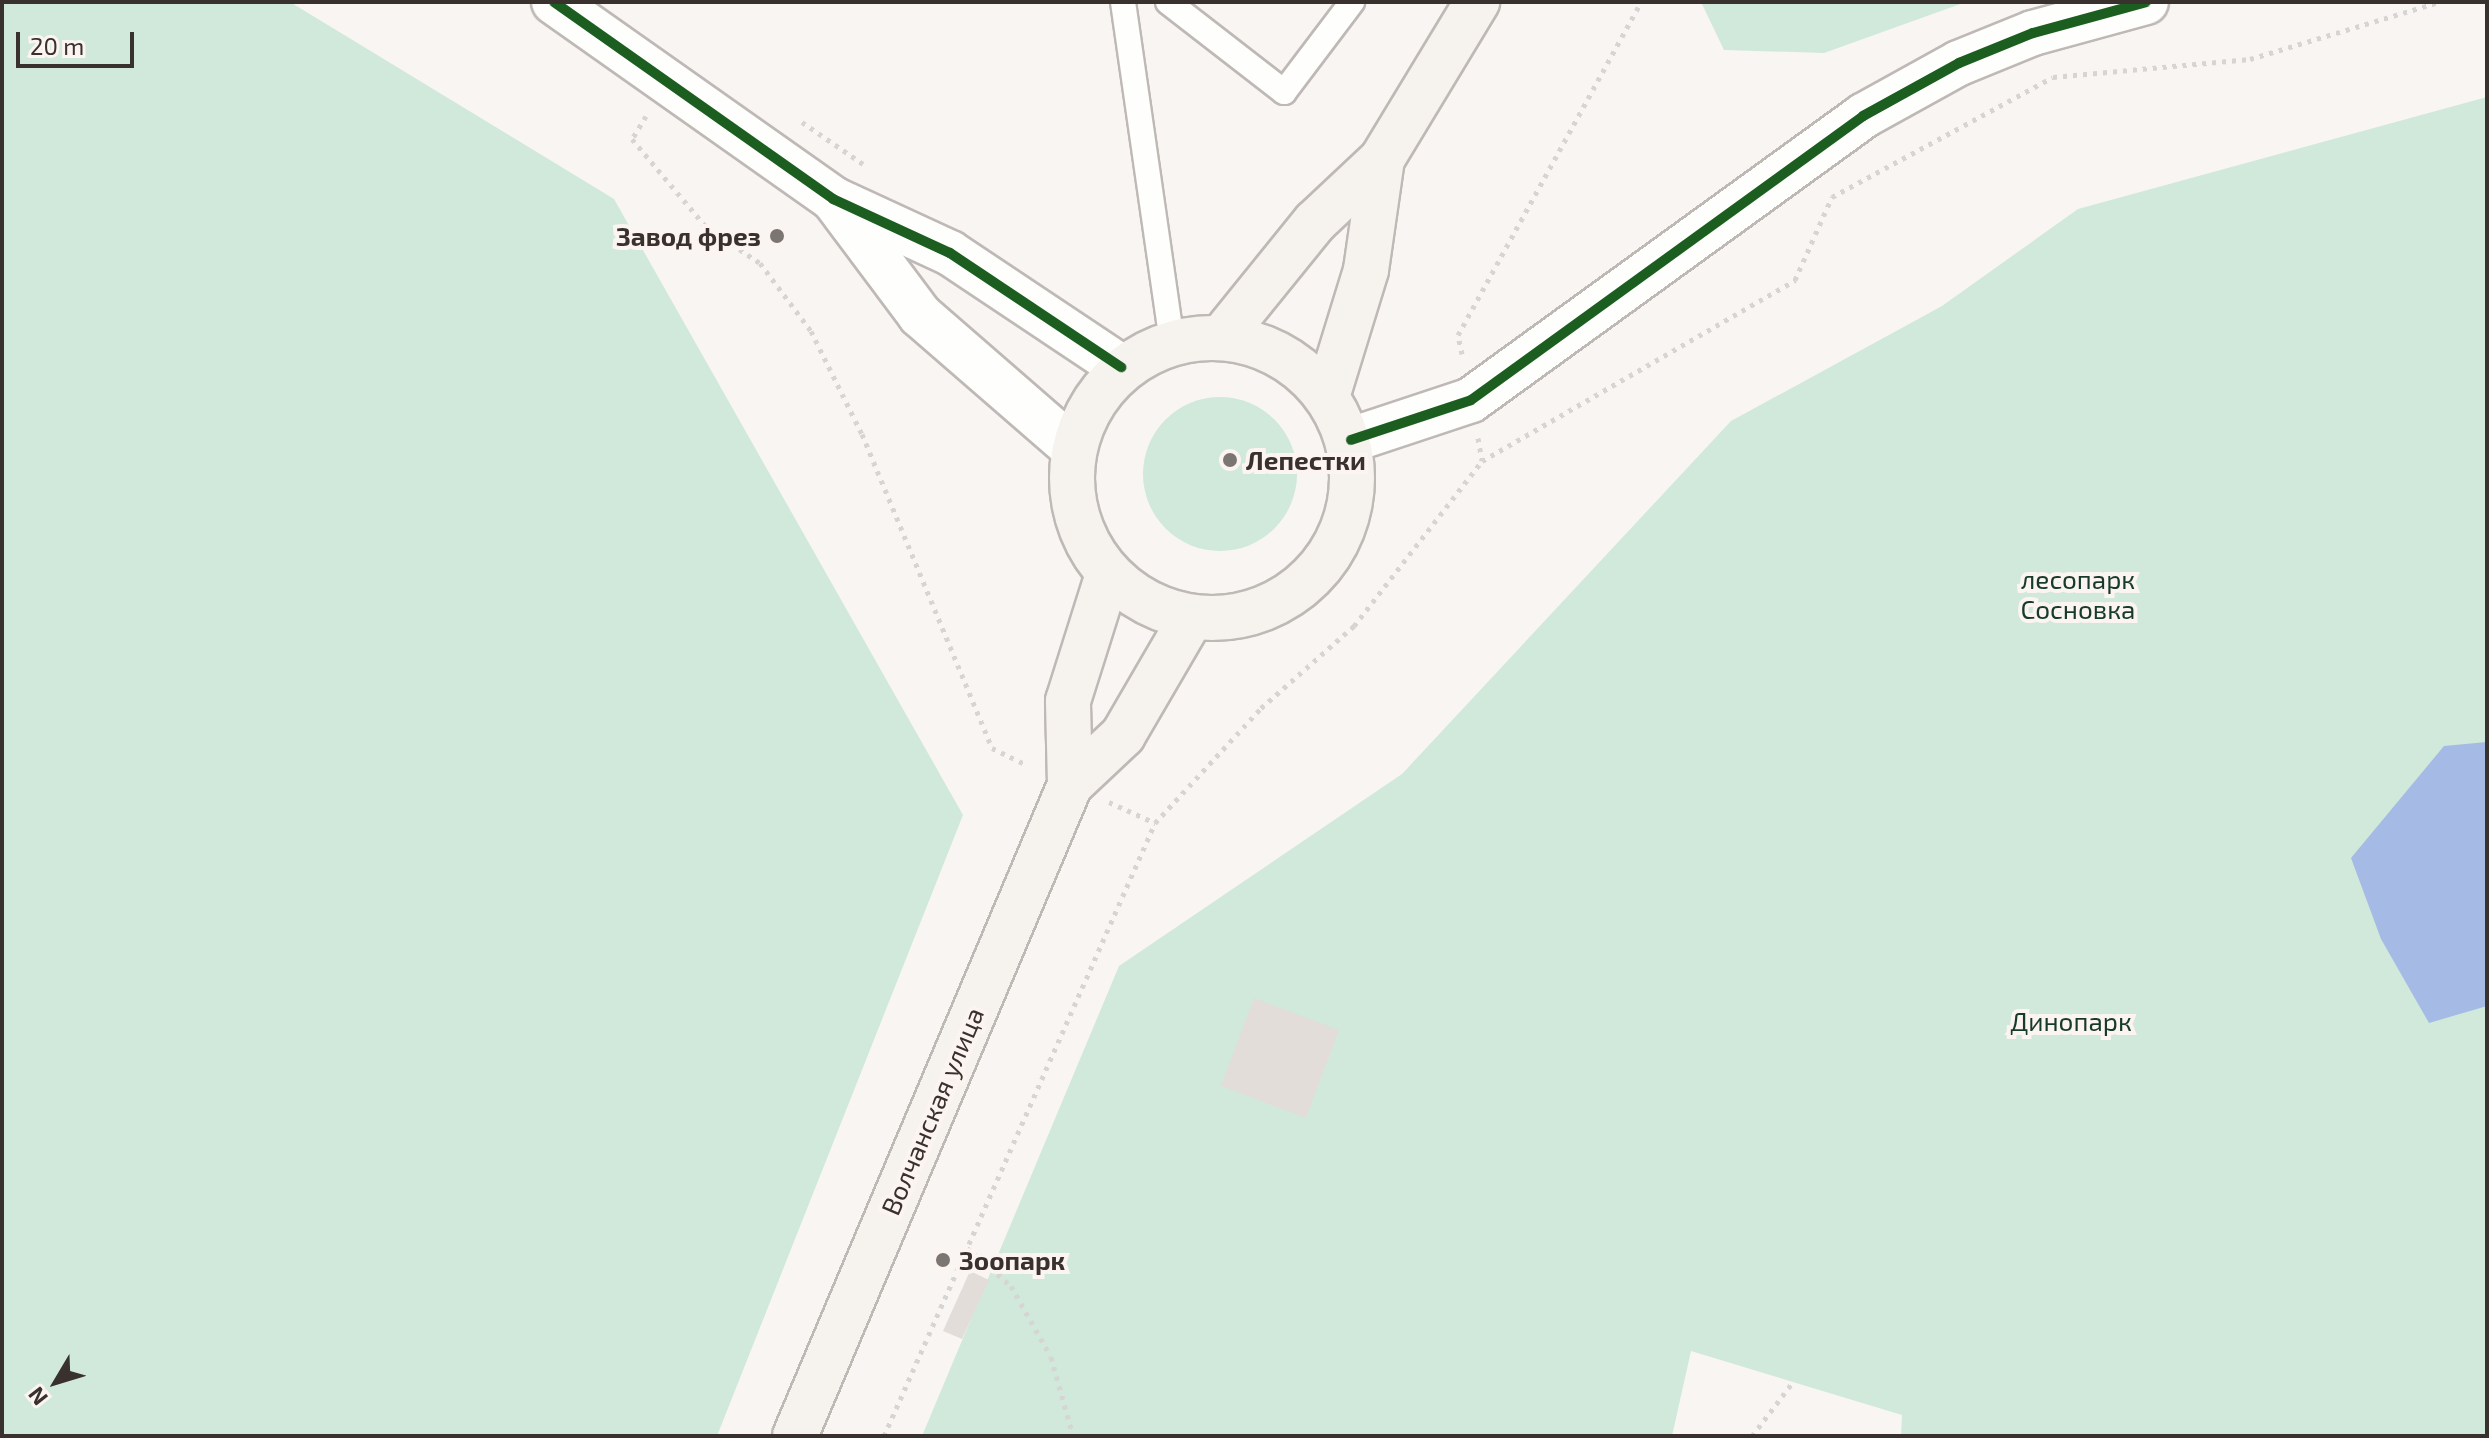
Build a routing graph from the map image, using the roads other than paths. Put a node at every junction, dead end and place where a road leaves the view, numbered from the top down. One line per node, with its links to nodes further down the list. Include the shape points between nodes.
1 (554, 2): 8 (street)
2 (1123, 2): 10 (lane)
3 (1168, 2): 4 (lane, via 1284,92)
4 (1352, 2)
5 (1477, 2): 7 (main road)
6 (2146, 2): 13 (street, via 2033,33 1863,116 1471,400)
7 (1382, 159): 9 (main road, via 1315,222); 12 (main road, via 1366,270)
8 (833, 199): 11 (street, via 950,253); 14 (street, via 920,315)
9 (1221, 338): 10 (main road); 12 (main road, via 1260,345 1294,364)
10 (1172, 343): 11 (main road)
11 (1121, 367): 14 (main road, via 1091,405)
12 (1327, 397): 13 (main road)
13 (1351, 440): 16 (main road, via 1353,486 1343,532 1318,572 1282,601 1238,618)
14 (1074, 449): 15 (main road, via 1071,493 1084,537)
15 (1108, 574): 16 (main road, via 1146,603); 17 (main road, Волчанская улица, via 1068,701)
16 (1191, 618): 17 (main road, Волчанская улица, via 1123,735)
17 (1070, 785): 18 (main road, Волчанская улица)
18 (795, 1436)

